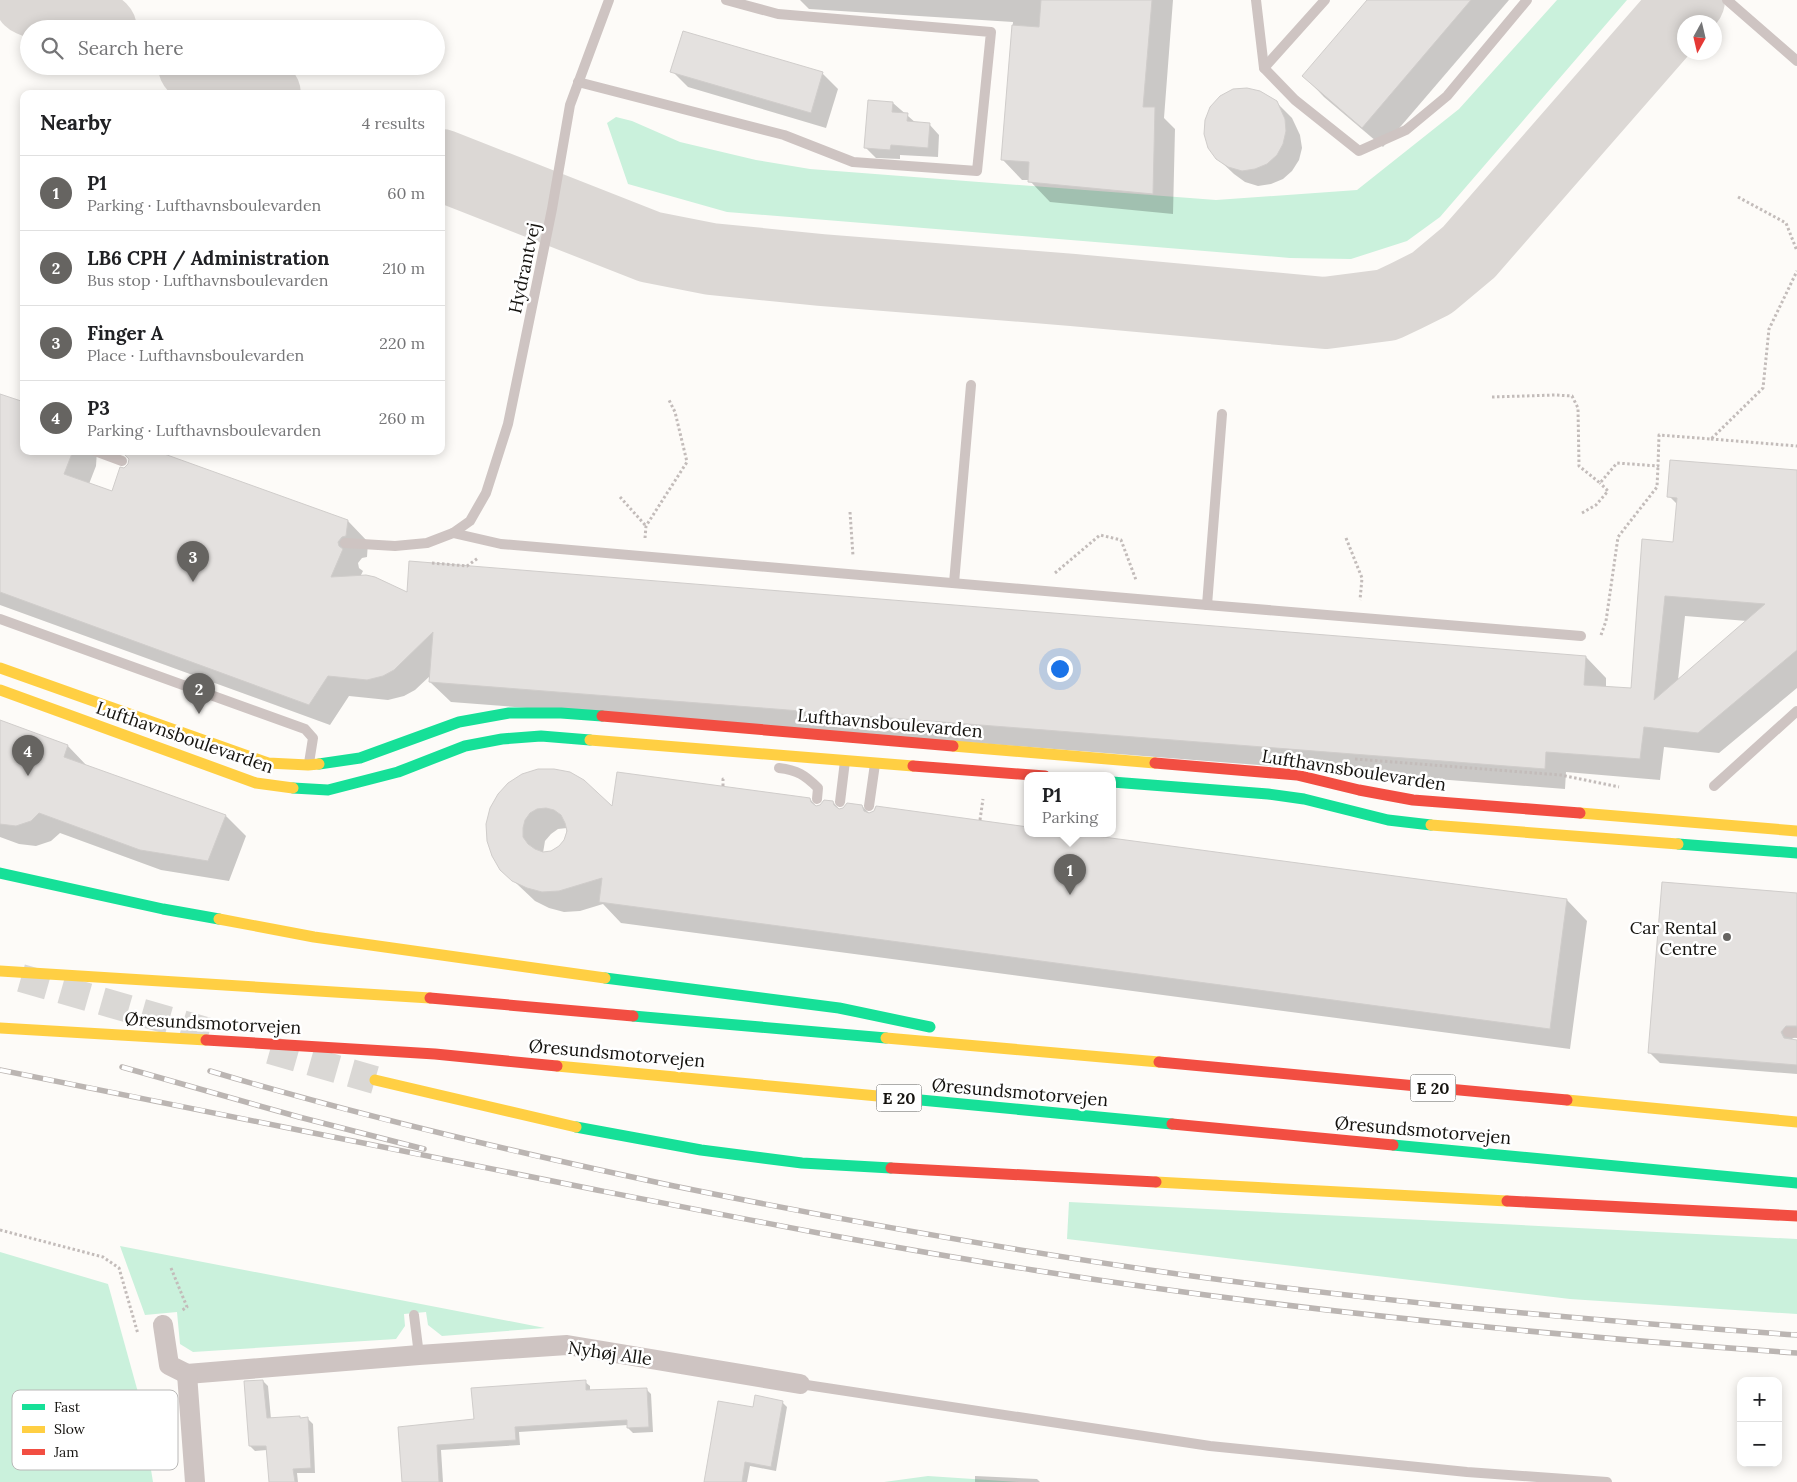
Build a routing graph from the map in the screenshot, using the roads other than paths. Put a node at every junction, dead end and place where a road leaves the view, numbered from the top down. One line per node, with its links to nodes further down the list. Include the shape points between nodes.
1 (608, 0): 9 (lane, Hydrantvej)
2 (726, 0): 9 (lane, via 778,14 991,32 977,171 853,162 784,135)
3 (1256, 0): 8 (lane)
4 (1325, 0): 8 (lane)
5 (1527, 0): 8 (lane, via 1447,96 1406,130 1359,151 1295,100)
6 (1727, 0): 7 (lane)
7 (1797, 61)
8 (1264, 68)
9 (578, 82): 14 (lane, Hydrantvej, via 570,105 508,424 486,493 470,521)
10 (970, 385): 16 (lane)
11 (1222, 414): 17 (lane)
12 (106, 455): 13 (lane)
13 (122, 461)
14 (453, 533): 15 (lane, Hydrantvej, via 427,543 395,546); 16 (lane, via 501,544)
15 (345, 543)
16 (954, 583): 17 (lane)
17 (1207, 605): 19 (lane)
18 (0, 619): 28 (lane, via 305,729 314,738)
19 (1581, 636)
20 (0, 668): 28 (main road, Lufthavnsboulevarden)
21 (0, 690): 28 (main road, Lufthavnsboulevarden, via 256,783)
22 (1797, 711): 30 (lane)
23 (706, 749): 24 (main road, Lufthavnsboulevarden); 25 (lane); 28 (main road, Lufthavnsboulevarden, via 541,736 465,746 398,772 328,790)
24 (861, 751): 27 (main road, Lufthavnsboulevarden); 28 (main road, Lufthavnsboulevarden, via 561,713 509,713 459,722); 32 (lane); 33 (lane); 34 (main road, Lufthavnsboulevarden, via 1297,775 1413,800)
25 (741, 763)
26 (765, 767): 31 (lane, via 789,769 805,775 818,788)
27 (1024, 773)
28 (305, 777)
29 (1116, 782): 35 (main road, Lufthavnsboulevarden, via 1268,794 1304,799 1388,820 1422,824)
30 (1714, 786)
31 (817, 799)
32 (840, 802)
33 (869, 806)
34 (1797, 831)
35 (1797, 853)
36 (0, 873): 39 (main road, via 314,937 839,1008)
37 (0, 971): 41 (main road, E 20, via 425,998)
38 (0, 1028): 44 (main road, Øresundsmotorvejen / E 20, via 435,1054)
39 (944, 1029)
40 (963, 1033): 41 (main road)
41 (1068, 1054): 43 (main road, E 20)
42 (375, 1080): 45 (main road, via 556,1123 701,1150 802,1163)
43 (1797, 1122)
44 (1797, 1183)
45 (1797, 1216)
46 (414, 1315): 48 (lane)
47 (163, 1325): 49 (street, via 169,1365)
48 (419, 1355): 49 (street, Nyhøj Alle); 50 (street, Nyhøj Alle, via 567,1345)
49 (187, 1374): 51 (street)
50 (800, 1384): 52 (lane, via 1210,1446 1467,1472)
51 (196, 1482)
52 (1607, 1482)

